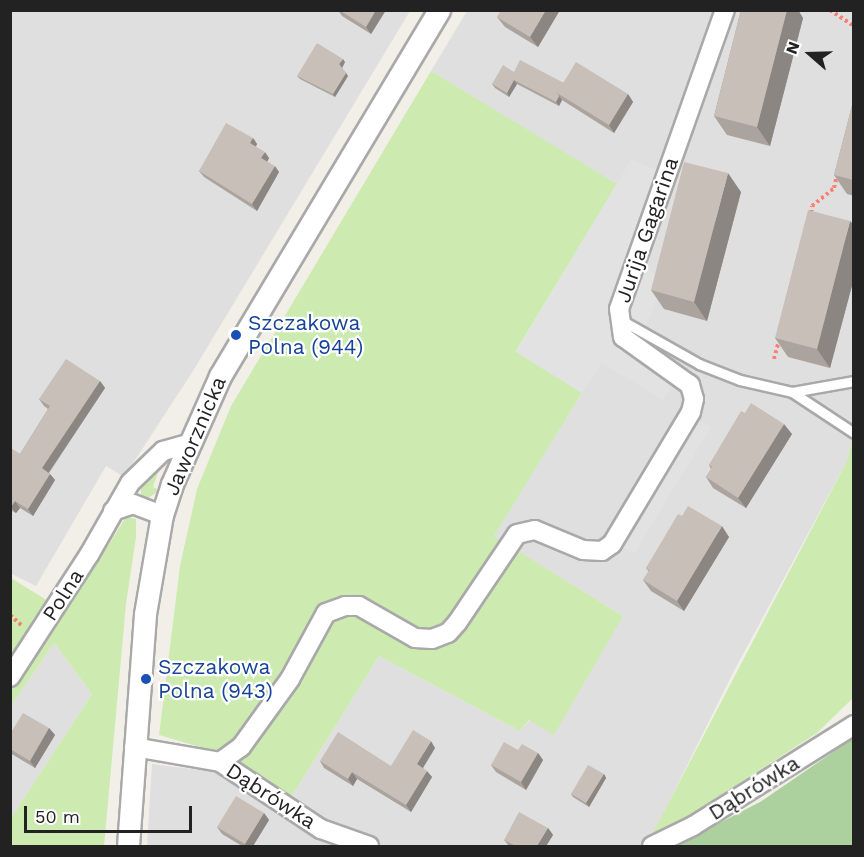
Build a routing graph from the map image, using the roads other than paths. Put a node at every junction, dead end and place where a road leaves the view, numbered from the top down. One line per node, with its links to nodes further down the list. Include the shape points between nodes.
1 (440, 10): 7 (street, Jaworznicka, via 220,376)
2 (725, 10): 3 (street, Jurija Gagarina, via 622,301)
3 (620, 319): 5 (lane, via 699,364 740,380); 13 (street, Jurija Gagarina, via 622,337 690,385 694,399 692,412 612,544 602,551 583,550 535,530 517,534 505,546 457,623 448,633 432,639 415,638 359,606 326,613 290,679 241,747)
4 (854, 381): 5 (lane)
5 (792, 392): 6 (lane)
6 (854, 433)
7 (188, 444): 8 (street, Polna, via 163,451 143,467); 9 (street, Jaworznicka)
8 (113, 511): 9 (street, via 133,504); 10 (street, Polna, via 90,555)
9 (162, 515): 12 (street, Jaworznicka, via 145,614)
10 (10, 676)
11 (854, 725): 16 (street, Dąbrówka, via 703,820)
12 (134, 747): 13 (street, Dąbrówka); 14 (street, Jaworznicka)
13 (220, 762): 15 (street, Dąbrówka, via 321,829)
14 (128, 846)
15 (369, 846)
16 (652, 846)

